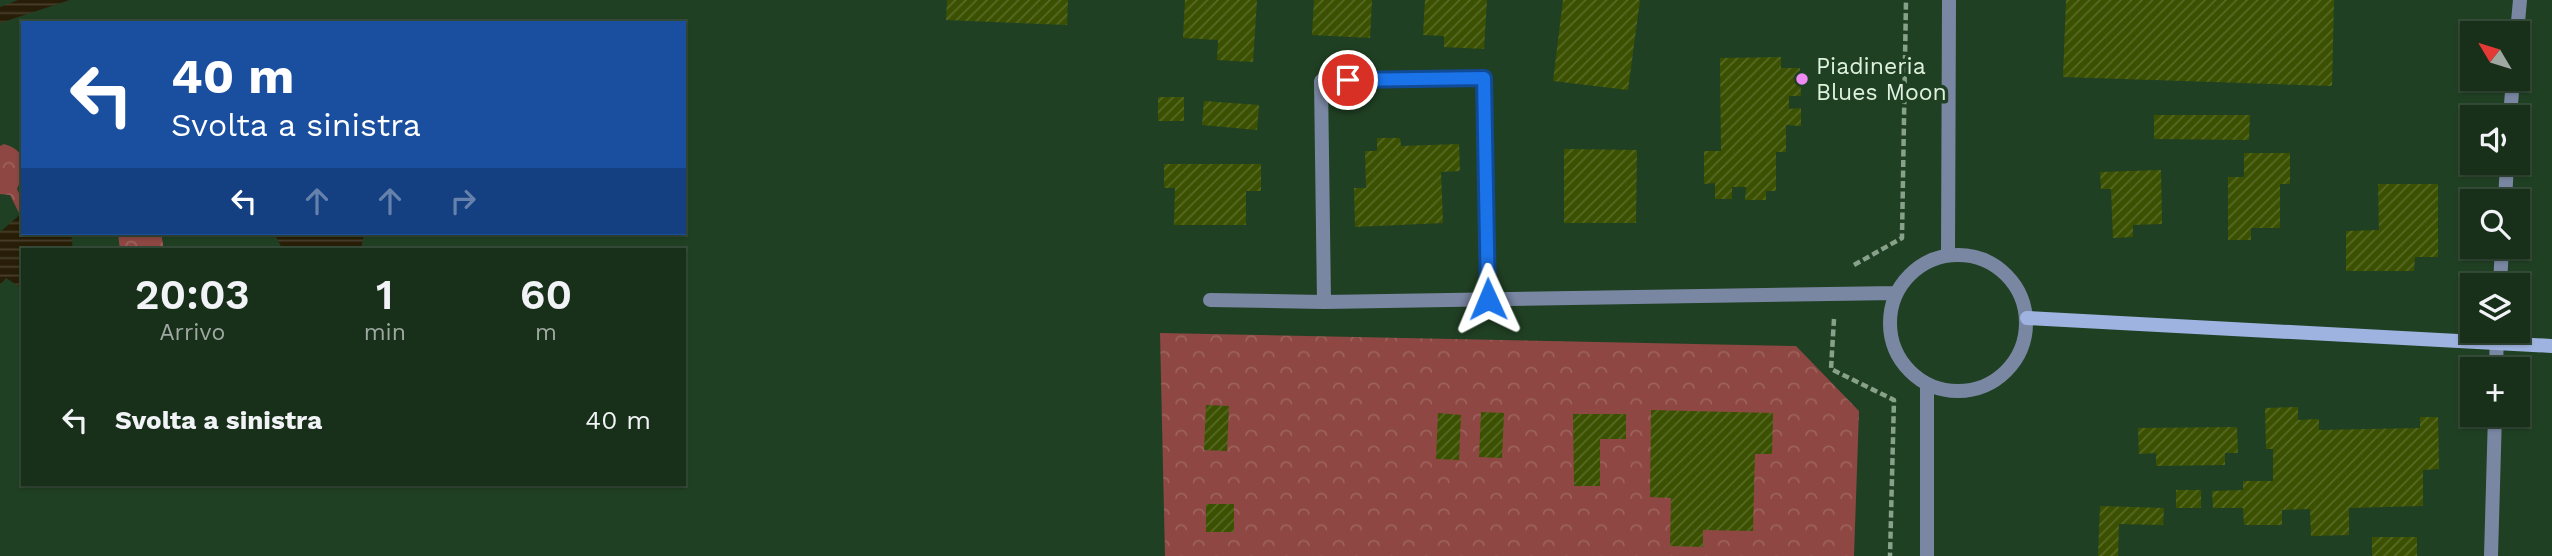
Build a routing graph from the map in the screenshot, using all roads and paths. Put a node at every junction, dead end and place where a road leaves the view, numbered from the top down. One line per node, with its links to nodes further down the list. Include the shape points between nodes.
1 (1948, 0): 4 (street)
2 (2520, 0): 3 (street)
3 (2518, 21)
4 (1948, 255): 5 (street, via 1927,261); 9 (street, via 1970,254 1992,262 2010,276 2022,296)
5 (1896, 293): 6 (street); 13 (street, via 1890,335 1897,354)
6 (1488, 299): 8 (street); 8 (street, via 1484,78 1457,78 1321,81)
7 (1210, 300): 8 (street)
8 (1324, 302)
9 (2027, 318): 10 (street); 13 (street, via 2017,358 1987,386 1967,391)
10 (2460, 336)
11 (2530, 343): 12 (street)
12 (2552, 346)
13 (1927, 384): 15 (street)
14 (2495, 427): 16 (street)
15 (1927, 556)
16 (2491, 556)

